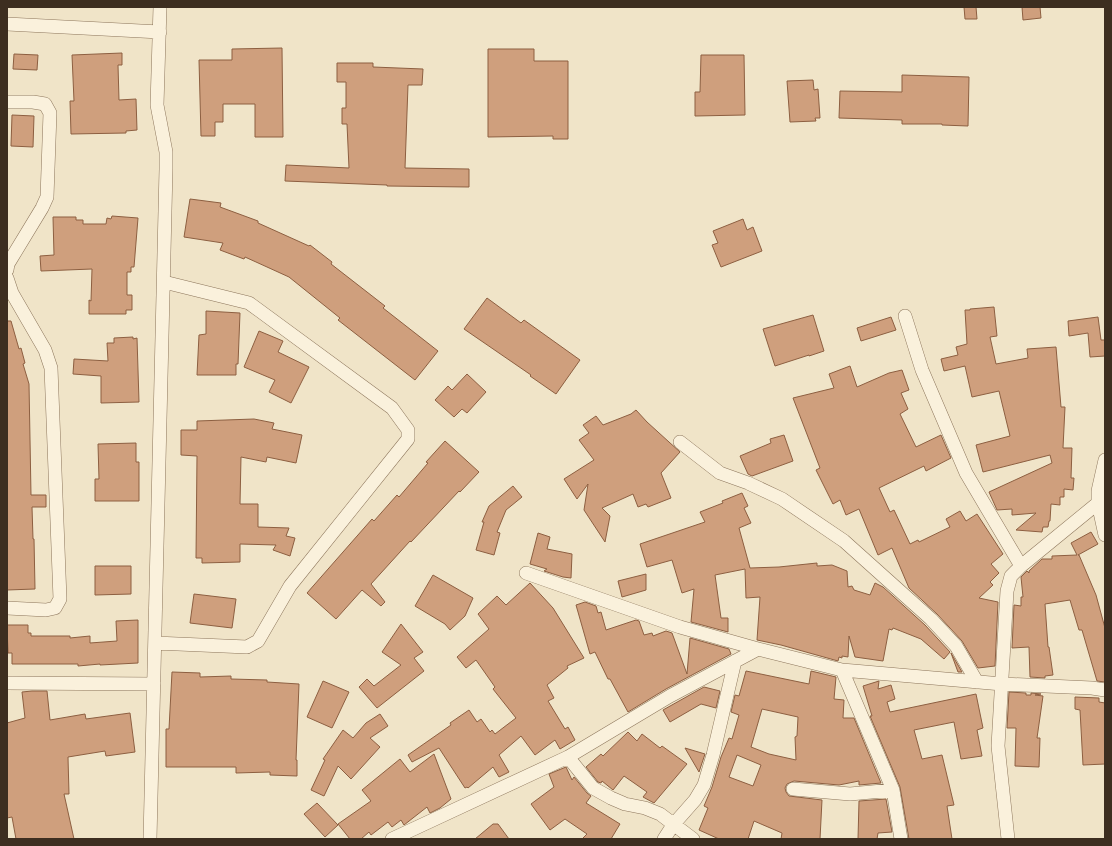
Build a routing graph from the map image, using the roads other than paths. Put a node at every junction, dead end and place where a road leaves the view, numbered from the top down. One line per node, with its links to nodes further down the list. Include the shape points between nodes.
1 (160, 7): 3 (street)
2 (7, 24): 3 (street)
3 (160, 32): 7 (street, via 157,106 166,152)
4 (7, 102): 5 (street, via 46,104 50,113 47,196)
5 (7, 270)
6 (7, 278): 15 (street, via 12,294 45,350 51,368 60,599 55,608 46,610)
7 (164, 282): 16 (street); 16 (street, via 249,304 392,408 408,430 408,439 290,586 258,641 247,647)
8 (905, 316): 13 (street, via 922,370 966,474)
9 (680, 442): 20 (street, via 720,474 748,483 782,500 844,541 931,619 956,646)
10 (1105, 460): 11 (street, via 1098,491)
11 (1098, 504): 12 (street); 13 (street)
12 (1105, 535)
13 (1021, 566): 23 (street, via 1011,576 1007,590)
14 (526, 573): 17 (street, via 680,627)
15 (7, 608)
16 (155, 642): 22 (street)
17 (758, 649): 18 (street); 19 (street)
18 (735, 661): 25 (street, via 670,696); 28 (street, via 704,785)
19 (842, 670): 20 (street); 27 (street)
20 (977, 682): 23 (street)
21 (7, 683): 22 (street)
22 (154, 684): 29 (street)
23 (1002, 684): 24 (street); 34 (street, via 998,746)
24 (1105, 690)
25 (568, 757): 28 (street, via 593,788 625,804 660,814); 30 (street)
26 (793, 789): 27 (street, via 850,794)
27 (893, 790): 33 (street)
28 (674, 825): 31 (street); 32 (street)
29 (150, 839)
30 (392, 839)
31 (664, 839)
32 (693, 839)
33 (901, 839)
34 (1008, 839)

